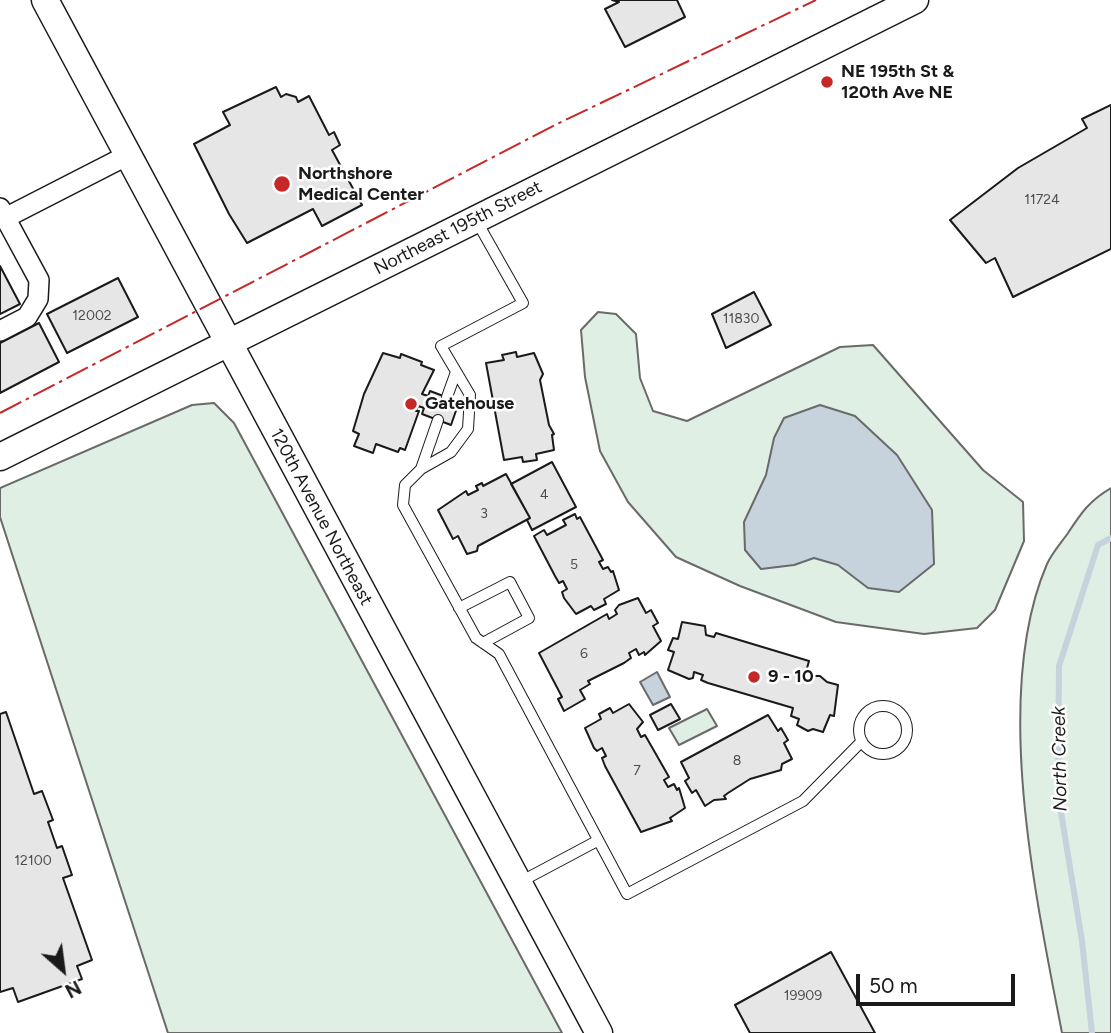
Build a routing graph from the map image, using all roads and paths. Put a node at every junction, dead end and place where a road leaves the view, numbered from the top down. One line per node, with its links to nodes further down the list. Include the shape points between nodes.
1 (45, 0): 3 (main road, 120th Avenue Northeast)
2 (915, 0): 5 (main road, Northeast 195th Street)
3 (128, 155): 4 (street); 7 (main road, 120th Avenue Northeast)
4 (3, 213): 6 (street, via 39,280 38,299 27,317)
5 (476, 219): 7 (main road, Northeast 195th Street); 8 (lane, via 523,303 441,346)
6 (0, 331)
7 (230, 344): 11 (main road, Northeast 195th Street); 17 (main road, 120th Avenue Northeast)
8 (456, 372): 9 (lane); 12 (lane, via 470,395 468,429 451,452)
9 (447, 397)
10 (438, 420): 12 (lane)
11 (0, 457)
12 (421, 469): 13 (lane, via 405,485 403,505)
13 (459, 608): 14 (lane); 14 (lane, via 510,582 529,618)
14 (483, 643): 16 (lane, via 499,654)
15 (862, 741): 15 (lane, via 883,755 899,749 907,734 902,714 887,706 868,711 859,727); 16 (lane, via 803,801 627,894)
16 (597, 841): 17 (lane)
17 (519, 883): 18 (main road, 120th Avenue Northeast)
18 (599, 1033)

